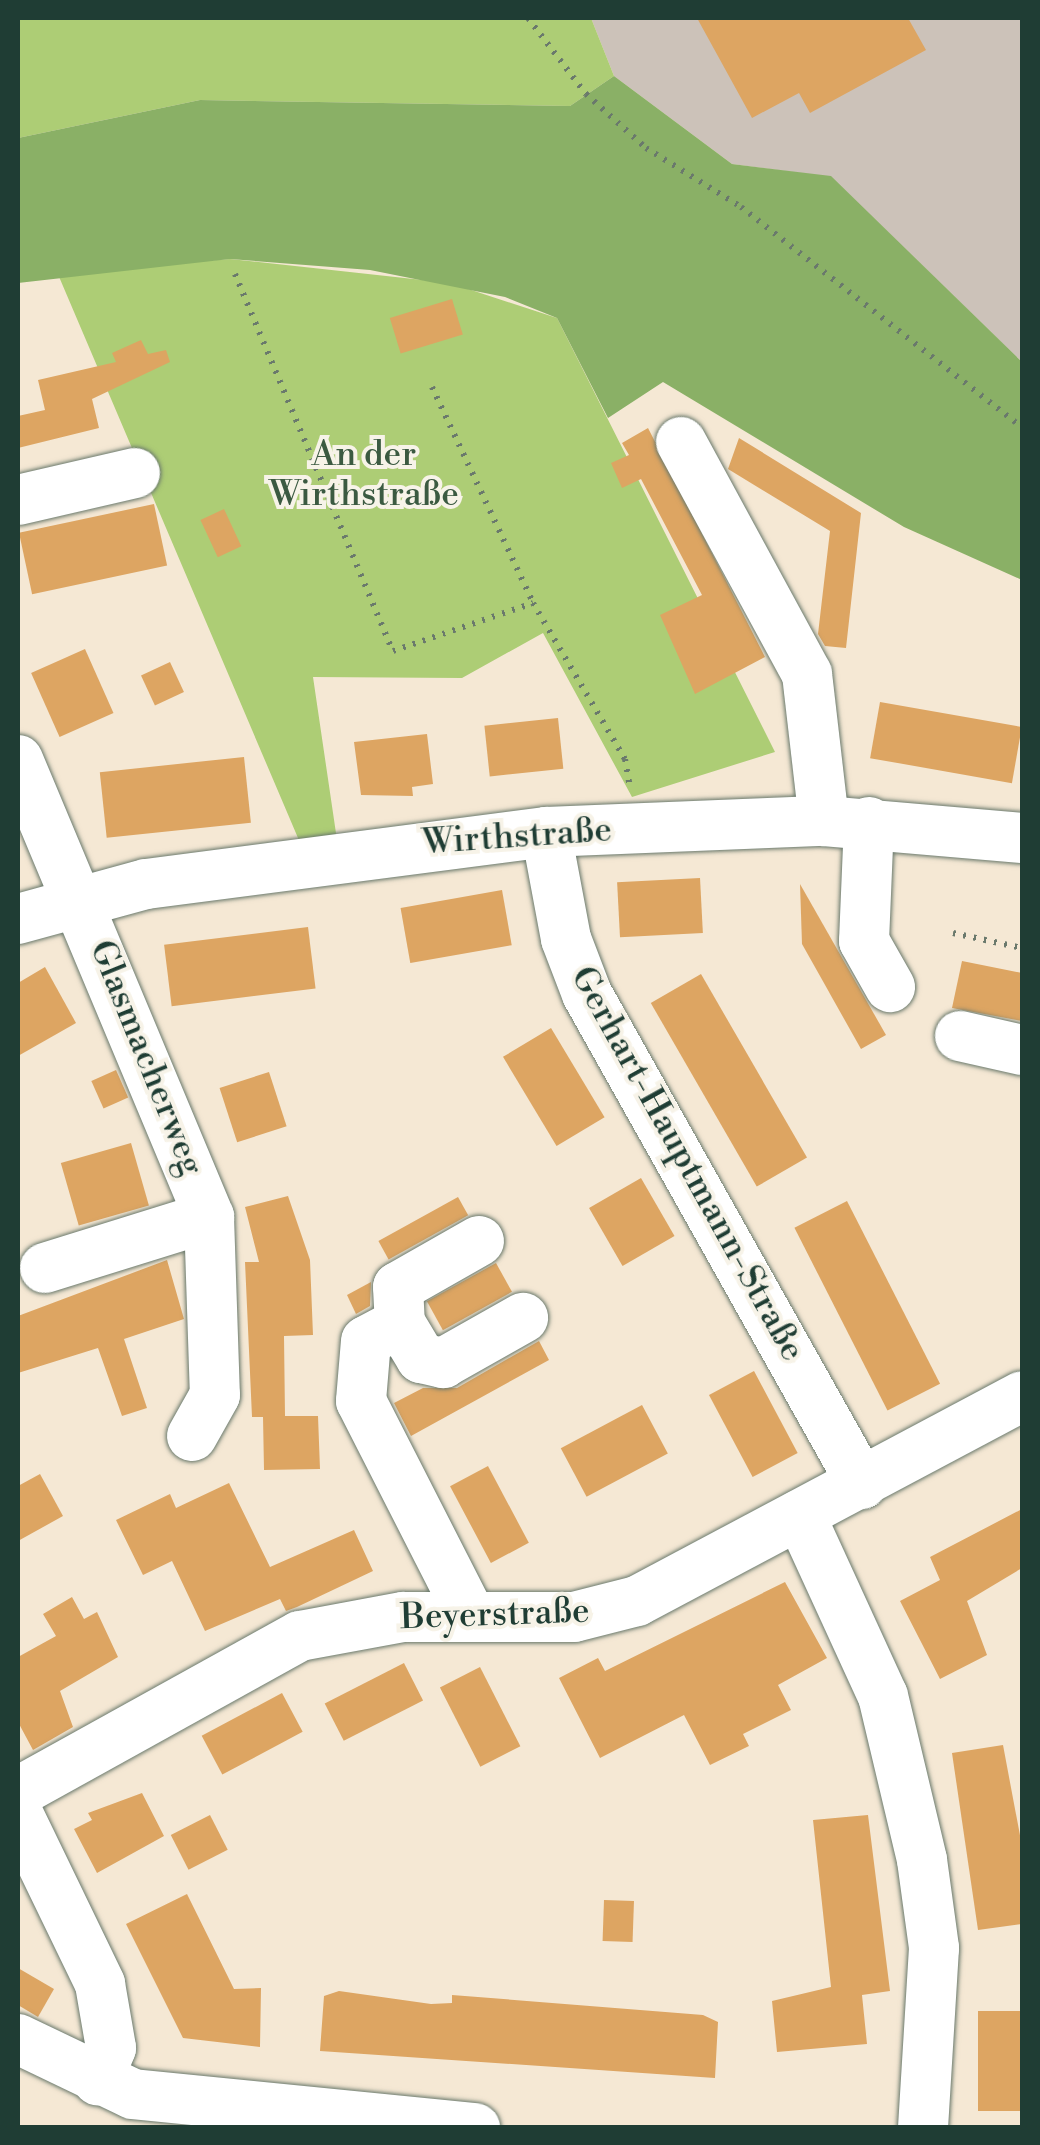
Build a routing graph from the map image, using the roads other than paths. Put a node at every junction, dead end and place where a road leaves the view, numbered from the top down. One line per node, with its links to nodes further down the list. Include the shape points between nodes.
1 (681, 442): 5 (street, via 807,674)
2 (135, 473): 3 (street)
3 (18, 500)
4 (18, 760): 8 (street, Glasmacherweg)
5 (847, 822): 6 (street, Wirthstraße); 7 (street, Wirthstraße); 10 (street, via 864,941)
6 (546, 832): 8 (street, Wirthstraße, via 364,850); 20 (street, Gerhart-Hauptmann-Straße, via 566,939 587,994)
7 (1022, 838)
8 (82, 898): 9 (street, Wirthstraße); 13 (street, Glasmacherweg)
9 (18, 919)
10 (890, 987)
11 (960, 1036): 12 (street)
12 (1022, 1050)
13 (209, 1217): 15 (street, Glasmacherweg); 19 (street, Glasmacherweg, via 216,1395)
14 (479, 1241): 17 (street, via 398,1287)
15 (45, 1268)
16 (524, 1318): 17 (street, via 444,1364 421,1358)
17 (400, 1323): 22 (street, via 366,1341 361,1401)
18 (1022, 1396): 20 (street, Beyerstraße)
19 (192, 1436)
20 (862, 1484): 21 (street, Beyerstraße)
21 (800, 1515): 22 (street, Beyerstraße, via 606,1611); 29 (street, via 883,1696 915,1826 934,1948)
22 (471, 1617): 23 (street, Beyerstraße, via 403,1617 300,1636)
23 (18, 1792)
24 (18, 1814): 26 (street, via 100,1984 111,2048)
25 (18, 2039): 26 (street)
26 (98, 2081): 27 (street)
27 (160, 2113): 28 (street)
28 (476, 2128)
29 (923, 2128)

